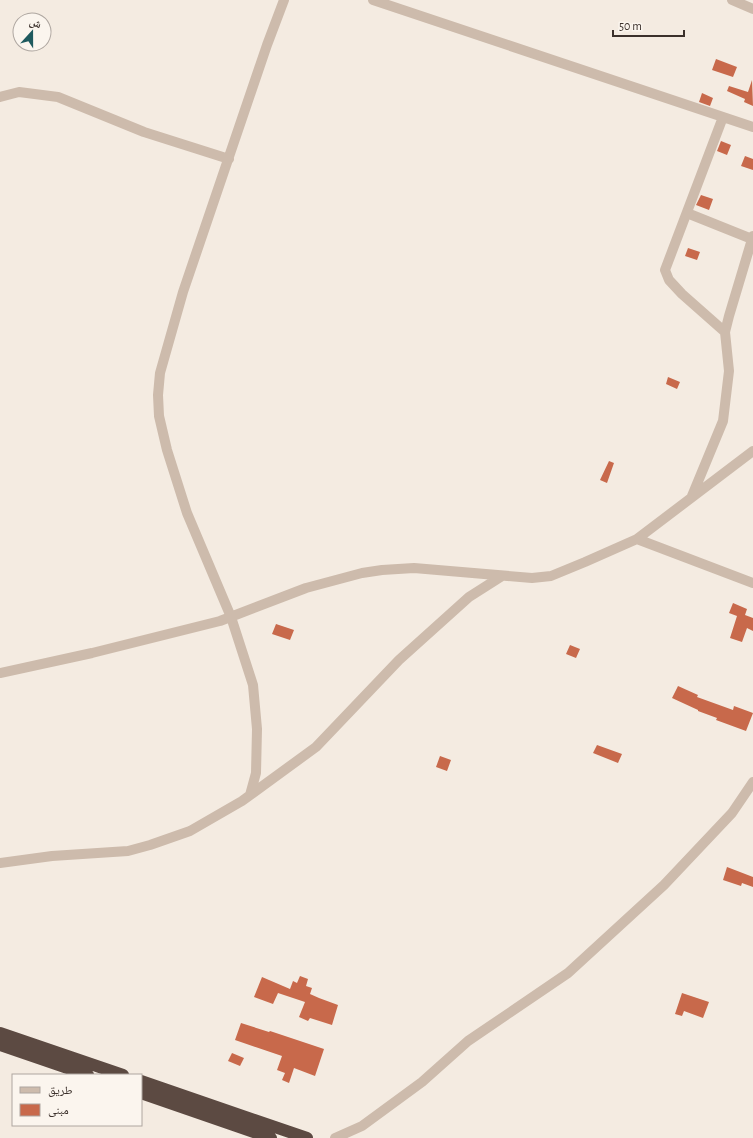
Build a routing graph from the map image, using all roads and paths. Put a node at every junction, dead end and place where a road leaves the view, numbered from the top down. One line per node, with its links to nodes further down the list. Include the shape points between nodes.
1 (284, 0): 8 (street)
2 (373, 0): 6 (street)
3 (732, 0): 4 (street)
4 (753, 9)
5 (0, 97): 8 (street, via 19,92 58,97 144,132)
6 (723, 117): 7 (street); 9 (street)
7 (753, 127)
8 (229, 159): 17 (street, via 184,292 160,374 158,395 159,416 167,450 187,513)
9 (687, 213): 10 (street); 11 (street, via 665,270 669,280 682,294)
10 (753, 237): 11 (street)
11 (725, 332): 13 (street, via 729,371 723,421)
12 (753, 451): 13 (street)
13 (692, 496): 14 (street)
14 (637, 539): 15 (street, via 551,576); 16 (street)
15 (502, 576): 17 (street, via 414,568 362,573 306,588); 20 (street, via 469,598 399,660 316,747)
16 (753, 583)
17 (231, 617): 18 (street, via 92,653); 20 (street, via 253,685 257,729 256,773)
18 (0, 673)
19 (753, 782): 31 (street, via 732,813 664,885 568,973 468,1041 422,1082 362,1126)
20 (250, 795): 21 (street, via 190,830 143,847 128,851 52,856)
21 (0, 863)
22 (0, 1033): 25 (highway)
23 (0, 1045): 24 (highway)
24 (85, 1074)
25 (120, 1074)
26 (142, 1081): 28 (highway)
27 (142, 1093): 28 (highway)
28 (254, 1126): 29 (highway); 30 (highway)
29 (271, 1138)
30 (307, 1138)
31 (334, 1138)

